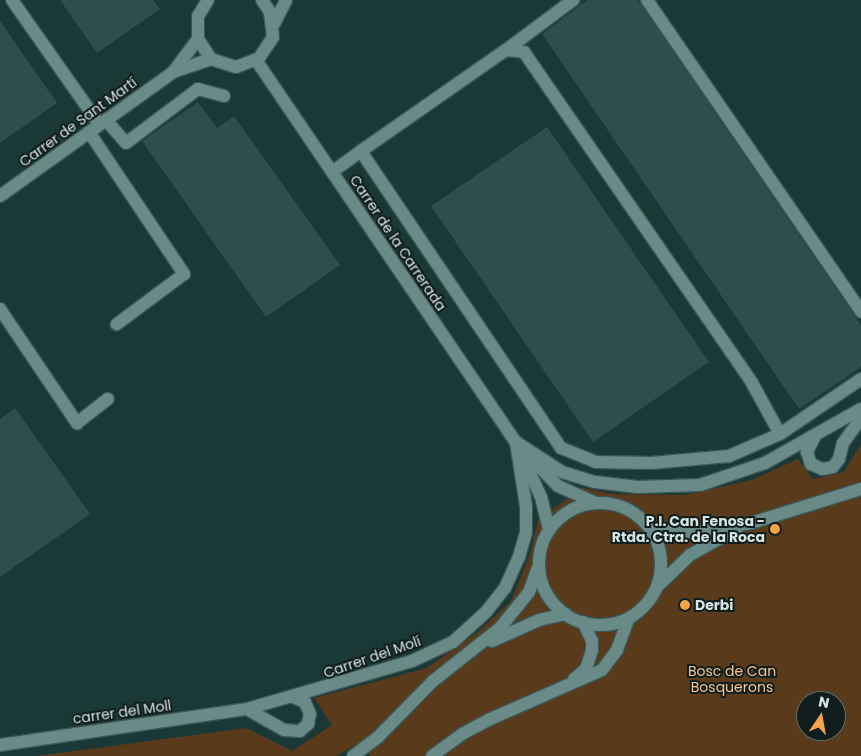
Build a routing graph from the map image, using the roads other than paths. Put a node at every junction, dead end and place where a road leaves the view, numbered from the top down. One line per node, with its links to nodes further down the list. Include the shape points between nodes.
1 (12, 0): 14 (street)
2 (208, 0): 8 (street, via 198,16)
3 (262, 0): 7 (street)
4 (286, 0): 7 (street)
5 (573, 0): 9 (street)
6 (647, 0): 19 (street)
7 (274, 24): 11 (street, via 268,48)
8 (198, 39): 10 (street); 12 (street, Carrer de Sant Martí)
9 (506, 50): 15 (street); 25 (street, via 524,52 752,383)
10 (212, 59): 11 (street, via 236,67); 12 (street, Carrer de Sant Martí)
11 (256, 60): 16 (street, Carrer de la Carrerada)
12 (173, 72): 14 (street, Carrer de Sant Martí)
13 (224, 96): 14 (street, via 198,89 126,143)
14 (98, 125): 17 (street, Carrer de Sant Martí); 20 (street, via 184,274)
15 (361, 151): 16 (street); 25 (street, via 561,448 596,462 651,463 729,456)
16 (332, 172): 27 (street, Carrer de la Carrerada)
17 (0, 196)
18 (0, 309): 22 (street, via 77,423)
19 (861, 311)
20 (117, 324)
21 (861, 379): 25 (street)
22 (108, 399)
23 (861, 409): 26 (street)
24 (861, 418): 26 (street, via 833,467 822,469 811,464 807,452)
25 (780, 434)
26 (816, 436): 27 (street, via 765,463 700,485 638,487 594,482 562,472)
27 (516, 442): 29 (street, Carrer de la Carrerada, via 558,486); 32 (street, Carrer de la Carrerada, via 541,497); 40 (street, Carrer del Molí, via 526,506 526,533 505,588 486,612 453,642 412,662)
28 (861, 489): 30 (street)
29 (597, 503): 31 (street, via 623,508); 32 (street, via 570,511)
30 (751, 522): 31 (street, via 685,533); 34 (street, via 690,554)
31 (650, 528): 34 (street, via 662,563)
32 (549, 530): 33 (street)
33 (539, 565): 35 (street, via 546,590); 38 (street, via 529,592 500,628)
34 (658, 587): 36 (street, via 644,607)
35 (565, 614): 37 (street); 38 (street, via 539,620)
36 (628, 619): 37 (street, via 602,624); 39 (street, via 610,662 597,673)
37 (583, 622): 39 (street, via 592,641 592,650 586,669)
38 (478, 646): 43 (street, via 434,681 378,737)
39 (571, 683): 44 (street, via 462,734)
40 (293, 697): 41 (street, Carrer del Molí); 41 (street, via 305,702 310,714 308,724 300,731 284,730)
41 (248, 710): 42 (street, carrer del Moll)
42 (0, 745)
43 (353, 756)
44 (432, 756)

